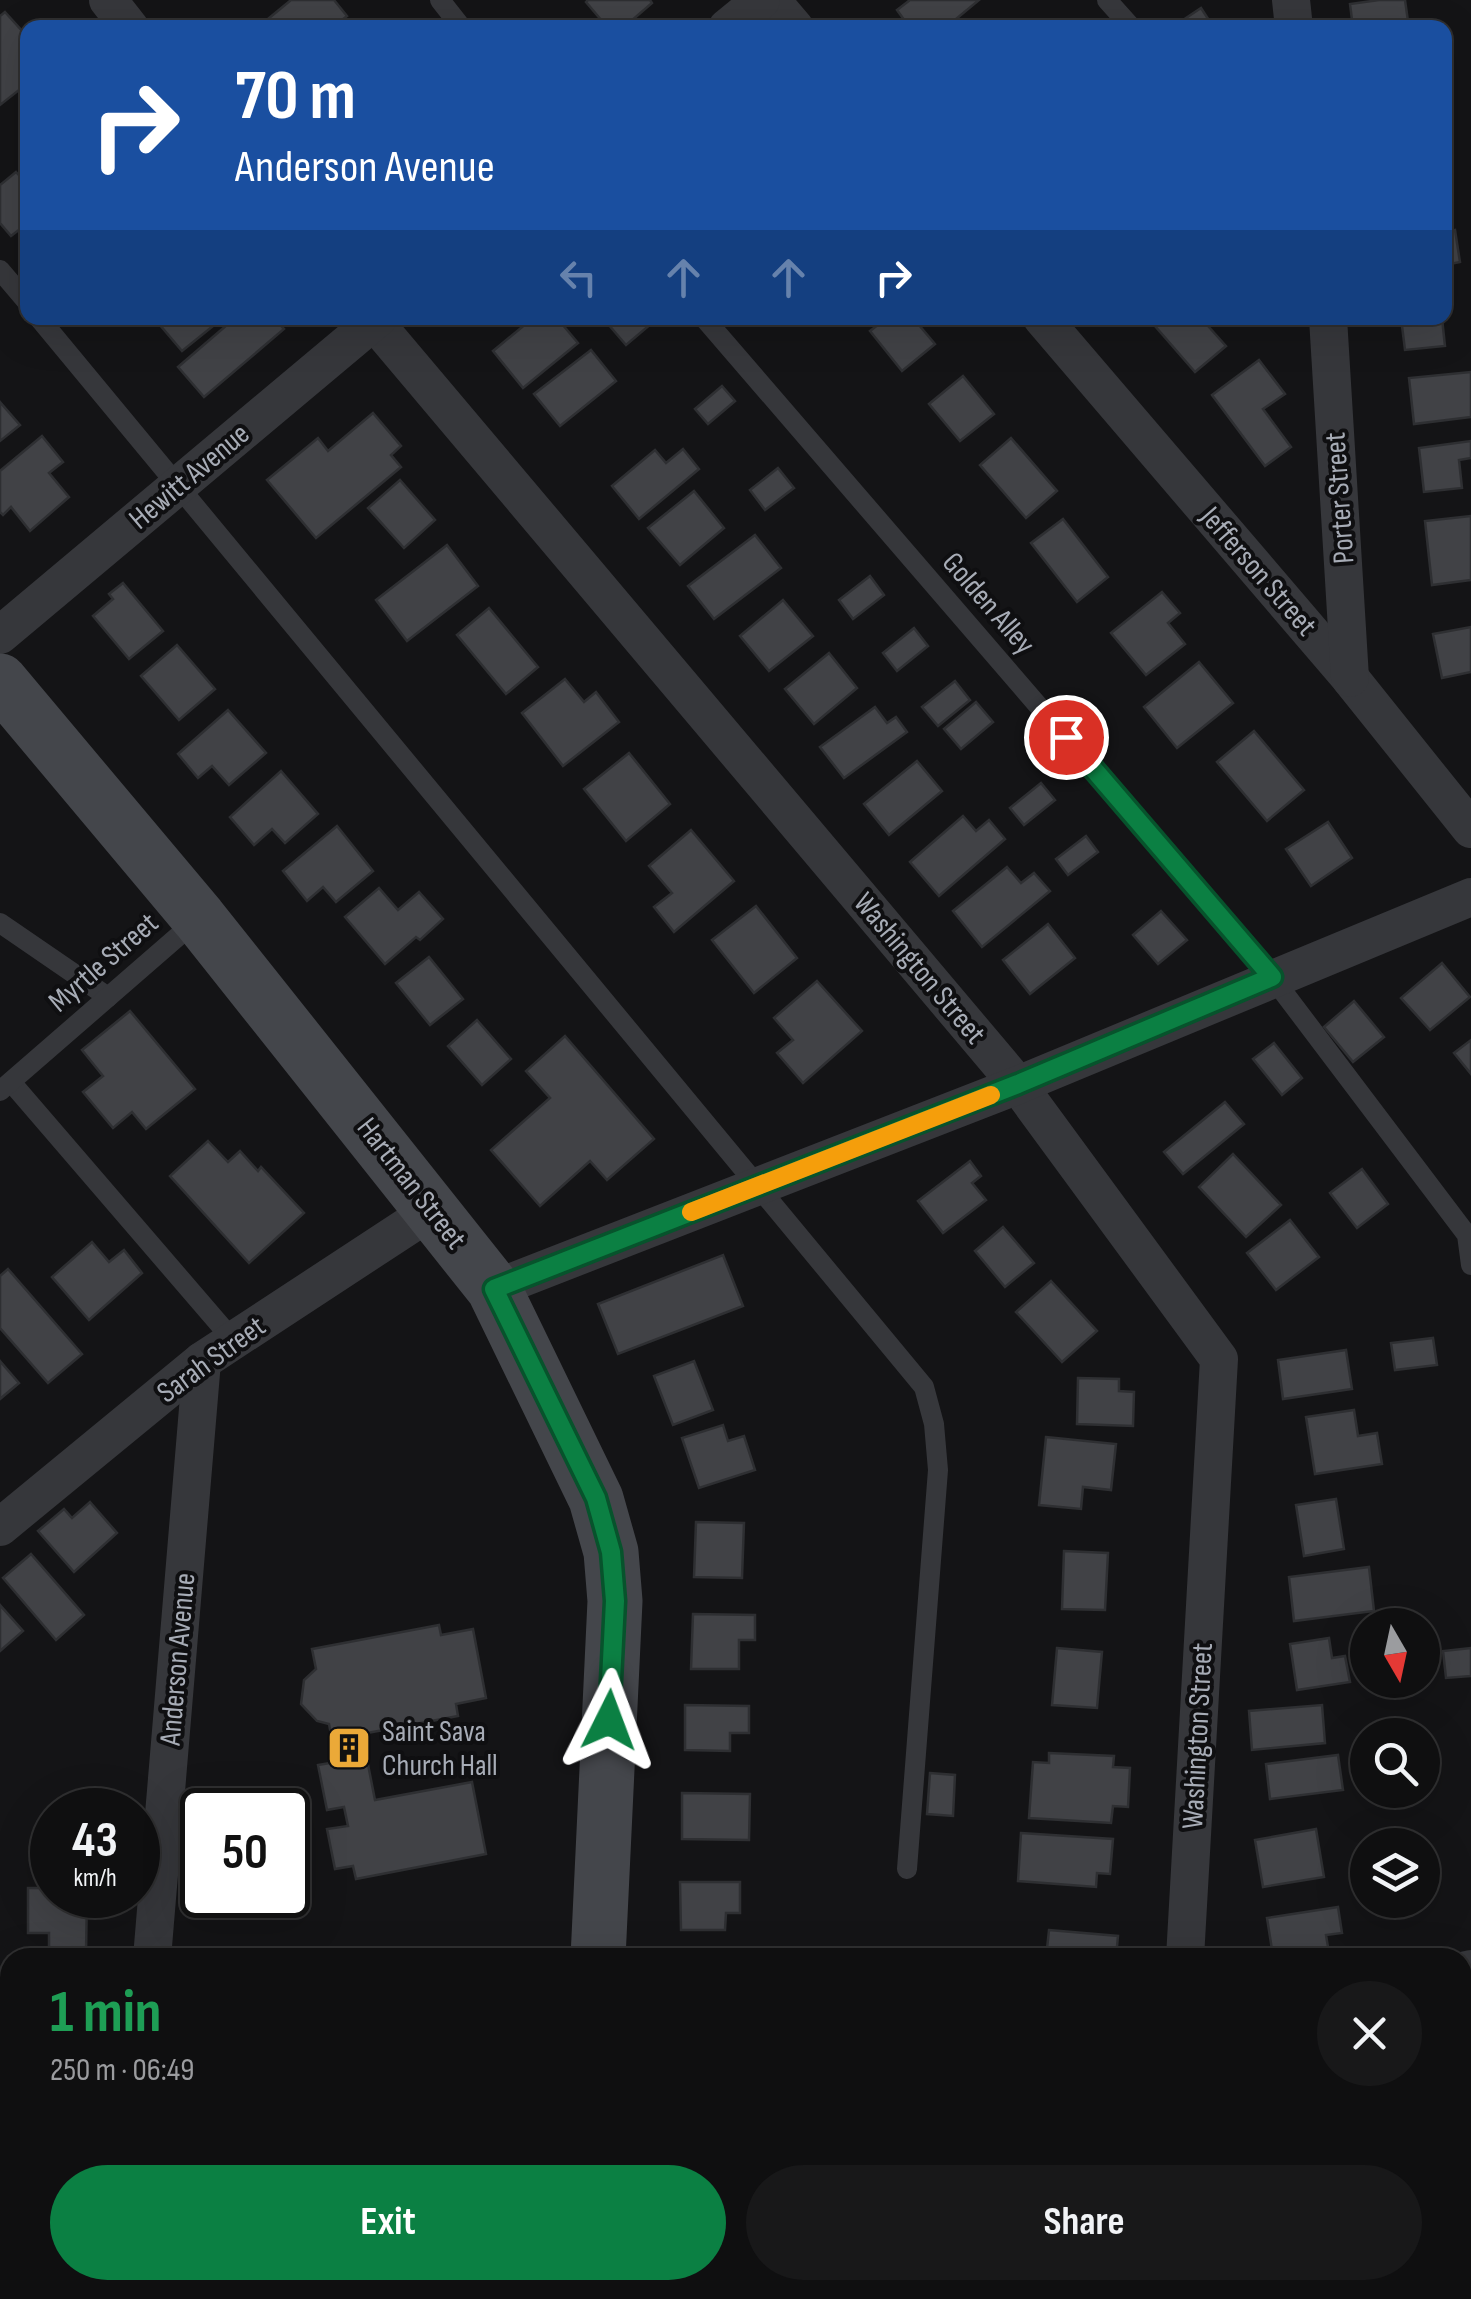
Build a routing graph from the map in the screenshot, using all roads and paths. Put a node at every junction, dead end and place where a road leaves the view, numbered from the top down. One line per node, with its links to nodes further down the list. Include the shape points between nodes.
1 (108, 0): 6 (street)
2 (440, 0): 7 (lane)
3 (761, 0): 8 (street)
4 (771, 0): 9 (street)
5 (1108, 0): 10 (lane)
6 (124, 20)
7 (456, 20)
8 (737, 20)
9 (787, 20)
10 (1125, 20)
11 (0, 270): 12 (lane)
12 (20, 294)
13 (45, 325): 19 (lane)
14 (367, 325): 19 (street, Hewitt Avenue)
15 (379, 325): 29 (street, Washington Street)
16 (710, 325): 27 (lane, Golden Alley)
17 (1048, 325): 21 (street, Jefferson Street)
18 (1328, 325): 21 (street, Porter Street)
19 (179, 484): 20 (street, Hewitt Avenue); 31 (lane)
20 (0, 635)
21 (1350, 678): 23 (street, Jefferson Street)
22 (0, 681): 25 (main road, Hartman Street)
23 (1471, 829)
24 (1471, 897): 27 (street)
25 (199, 918): 28 (lane, Myrtle Street); 32 (main road, Hartman Street)
26 (0, 923): 28 (lane)
27 (1272, 977): 29 (street); 33 (lane, Golden Alley, via 1467,1236)
28 (108, 998): 30 (lane, Myrtle Street)
29 (1018, 1084): 31 (street); 41 (street, Washington Street, via 1219,1359)
30 (6, 1086): 35 (lane)
31 (759, 1186): 34 (street); 38 (lane, via 924,1388 934,1424 938,1470)
32 (434, 1209): 34 (main road, Hartman Street); 35 (street, Sarah Street)
33 (1471, 1265)
34 (494, 1289): 40 (main road, Hartman Street, via 596,1498 611,1552 615,1601)
35 (233, 1340): 36 (street, Sarah Street)
36 (202, 1361): 37 (street, Sarah Street); 39 (street, Anderson Avenue)
37 (0, 1526)
38 (907, 1869)
39 (153, 1948)
40 (598, 1948)
41 (1186, 1948)

